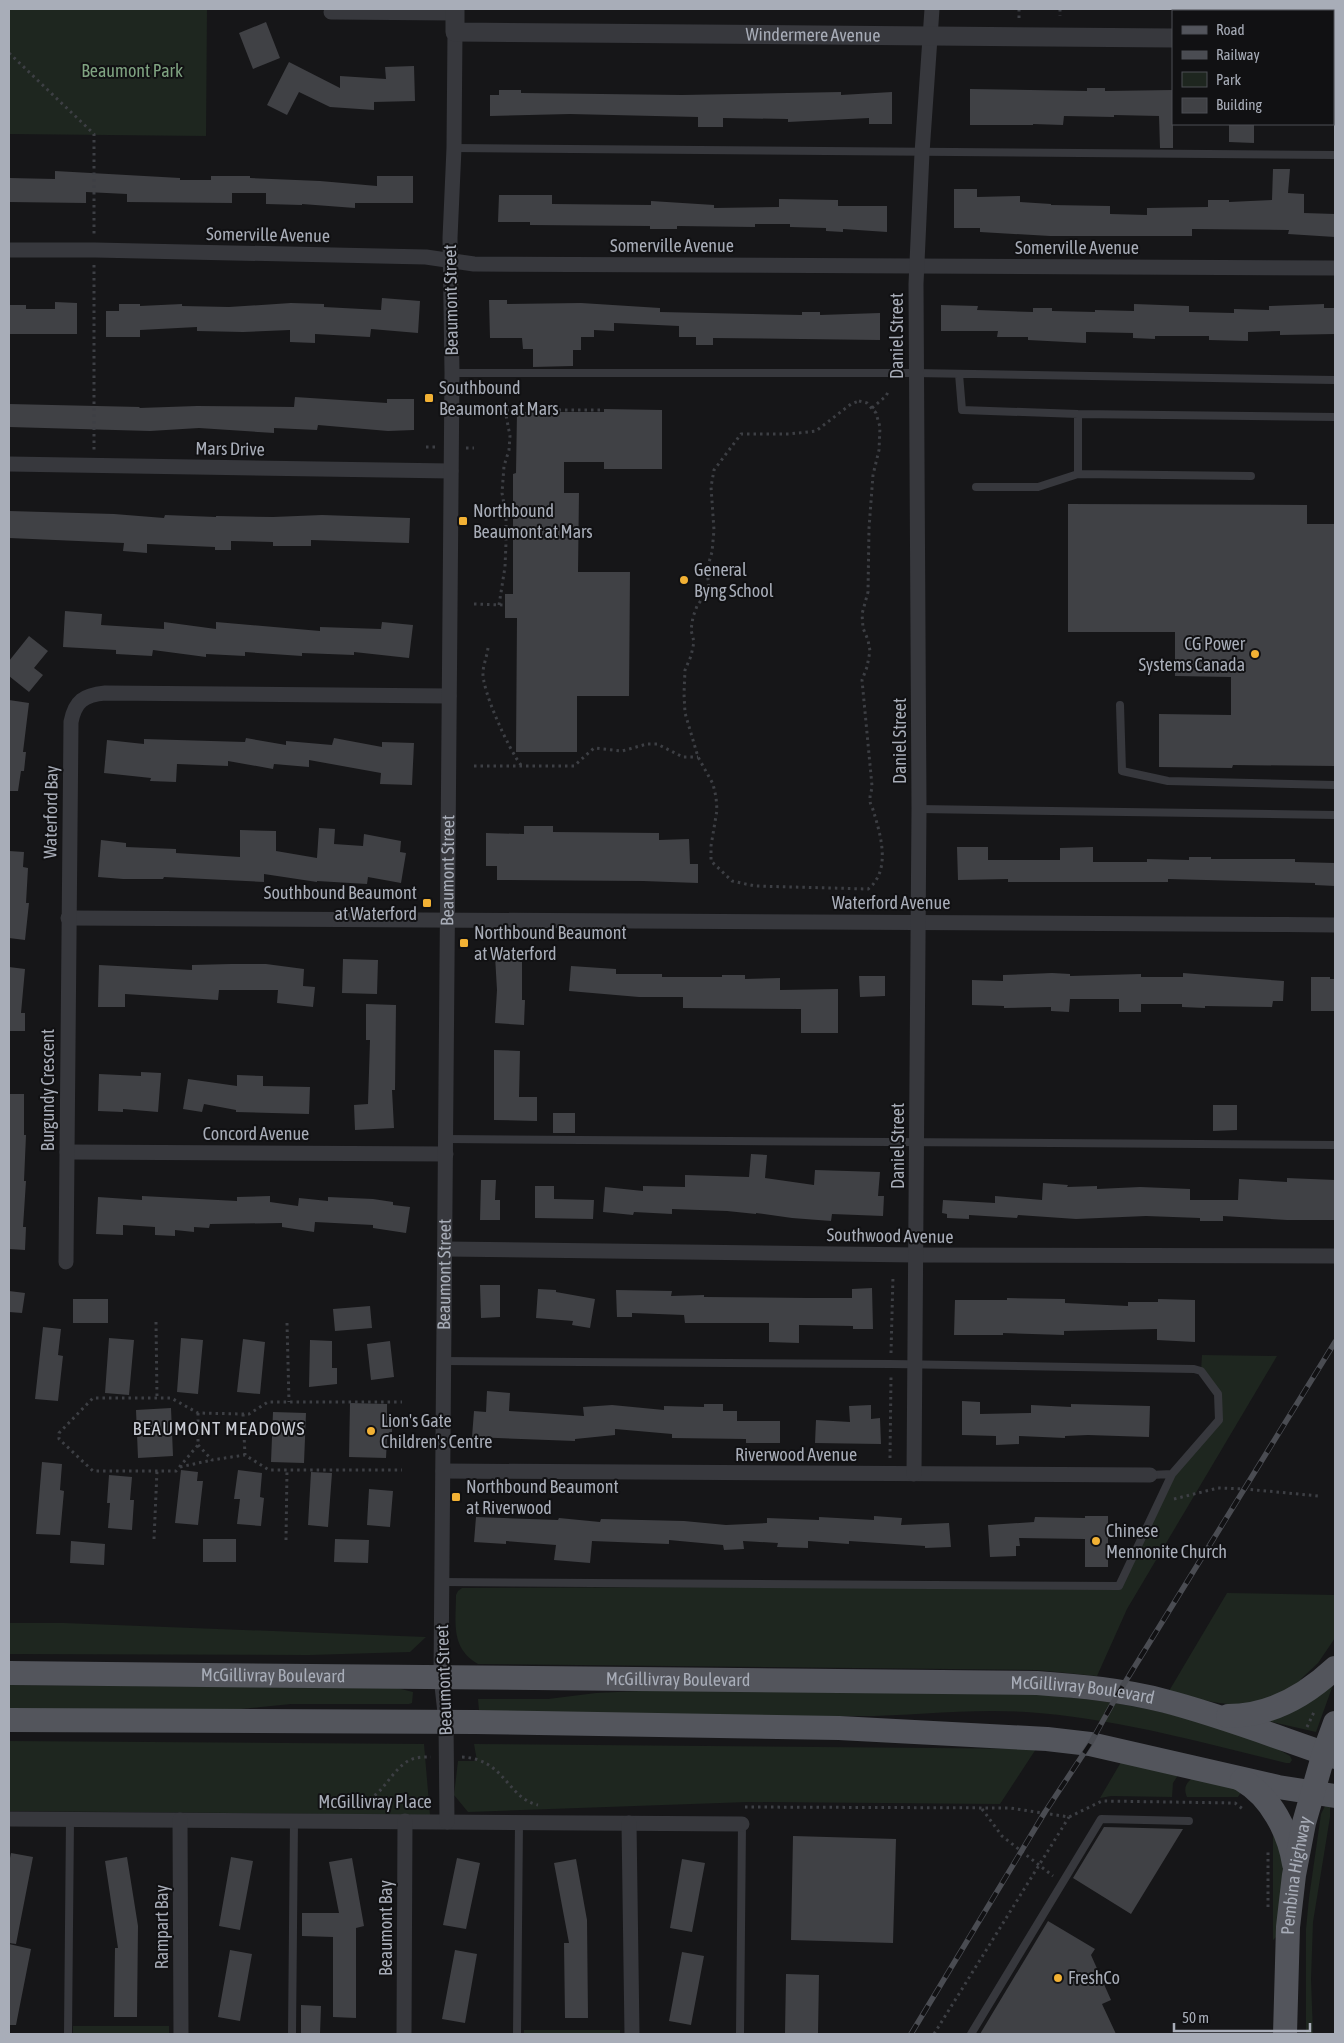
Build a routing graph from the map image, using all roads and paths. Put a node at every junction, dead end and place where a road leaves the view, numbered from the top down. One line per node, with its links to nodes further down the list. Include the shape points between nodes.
1 (932, 9): 6 (street, Daniel Street)
2 (1060, 9): 4 (path)
3 (331, 12): 5 (street)
4 (1060, 16)
5 (455, 18): 6 (street, Windermere Avenue); 8 (street, Beaumont Street)
6 (929, 37): 7 (street, Windermere Avenue); 9 (street, Daniel Street)
7 (1172, 38)
8 (454, 148): 9 (lane); 12 (street, Beaumont Street)
9 (922, 153): 10 (lane); 13 (street, Daniel Street)
10 (1335, 155)
11 (9, 250): 12 (street, Somerville Avenue)
12 (450, 260): 13 (street, Somerville Avenue, via 474,264); 15 (street, Beaumont Street)
13 (917, 267): 14 (street, Somerville Avenue); 16 (street, Daniel Street)
14 (1335, 268)
15 (452, 373): 16 (lane); 29 (street, Beaumont Street)
16 (916, 373): 17 (lane); 43 (street, Daniel Street)
17 (960, 374): 18 (lane); 24 (lane, via 962,410)
18 (1335, 380)
19 (888, 392): 20 (path)
20 (872, 408): 39 (path, via 859,401 816,430 789,434 741,434 714,470 711,487 714,530 707,569 709,590 693,618 694,642 684,670 685,713); 39 (path, via 880,427 869,528 868,592 862,614 870,651 862,680 872,786 869,800 882,842 882,860 876,883 868,889 853,889 755,886 732,881 711,861 716,797 713,784)
21 (474, 410): 22 (path)
22 (505, 410): 23 (path); 34 (path, via 510,436 502,493 506,543)
23 (600, 410)
24 (1078, 414): 25 (lane); 30 (lane)
25 (1335, 416)
26 (426, 447): 27 (path)
27 (435, 447)
28 (9, 464): 29 (street, Mars Drive)
29 (451, 471): 37 (street, Beaumont Street)
30 (1078, 474): 31 (lane); 32 (lane, via 1038,487)
31 (1251, 476)
32 (976, 487)
33 (474, 604): 34 (path)
34 (500, 605): 35 (path)
35 (505, 605)
36 (488, 648): 41 (path, via 483,671 485,689 505,740)
37 (449, 696): 45 (street, Waterford Bay, via 92,694 80,701 71,722); 47 (street, Beaumont Street)
38 (1120, 705): 42 (lane, via 1122,771 1168,780)
39 (698, 757): 41 (path, via 647,744 622,751 594,748 574,766)
40 (474, 766): 41 (path)
41 (521, 766)
42 (1335, 785)
43 (919, 810): 44 (lane); 46 (street, Daniel Street)
44 (1335, 815)
45 (68, 918): 47 (street); 52 (street, Burgundy Crescent)
46 (917, 921): 47 (street, Waterford Avenue); 48 (street, Waterford Avenue); 49 (street, Daniel Street)
47 (447, 922): 51 (street, Beaumont Street)
48 (1335, 925)
49 (917, 1141): 50 (lane); 51 (lane); 54 (street, Daniel Street)
50 (1335, 1145)
51 (446, 1147): 52 (street, Concord Avenue); 53 (street, Beaumont Street)
52 (67, 1152): 56 (street, Burgundy Crescent)
53 (445, 1249): 54 (street, Southwood Avenue); 59 (street, Beaumont Street)
54 (916, 1255): 55 (street, Southwood Avenue); 60 (street, Daniel Street)
55 (1335, 1256)
56 (66, 1262)
57 (156, 1322): 61 (path)
58 (287, 1323): 62 (path)
59 (444, 1360): 60 (lane); 73 (street, Beaumont Street)
60 (915, 1364): 74 (street, Daniel Street); 75 (lane, via 1201,1371 1218,1394 1219,1420)
61 (157, 1398): 64 (path, via 171,1398); 72 (path, via 93,1398 59,1432 59,1439 93,1471)
62 (289, 1402): 63 (path); 65 (path, via 268,1402 249,1414)
63 (402, 1402)
64 (198, 1413): 65 (path); 66 (path)
65 (243, 1414): 67 (path)
66 (198, 1445): 68 (path); 69 (path)
67 (245, 1455): 68 (path); 70 (path, via 269,1470)
68 (212, 1460): 69 (path)
69 (179, 1467): 72 (path, via 176,1471)
70 (287, 1470): 71 (path); 80 (path)
71 (402, 1470)
72 (156, 1471): 79 (path)
73 (443, 1471): 74 (street, Riverwood Avenue); 81 (street, Beaumont Street)
74 (914, 1474): 76 (street, Riverwood Avenue)
75 (1172, 1474): 76 (lane); 78 (lane)
76 (1150, 1475)
77 (1320, 1496): 78 (path, via 1218,1488)
78 (1159, 1502): 81 (lane, via 1119,1586)
79 (154, 1539)
80 (286, 1540)
81 (442, 1582): 84 (street, Beaumont Street)
82 (1335, 1668): 85 (main road, via 1282,1705 1242,1715)
83 (9, 1673): 84 (main road, McGillivray Boulevard)
84 (441, 1677): 85 (main road, McGillivray Boulevard, via 1037,1683 1119,1692); 87 (street, Beaumont Street)
85 (1217, 1716): 89 (main road, McGillivray Boulevard)
86 (9, 1720): 87 (main road)
87 (446, 1722): 92 (main road, via 848,1728 1047,1739 1090,1744); 107 (street, Beaumont Street)
88 (1335, 1723): 89 (main road, Pembina Highway)
89 (1330, 1755): 93 (main road, Pembina Highway)
90 (420, 1757): 95 (path, via 407,1762 373,1797 360,1803)
91 (476, 1758): 96 (path, via 500,1772 523,1799 536,1805)
92 (1236, 1777): 93 (main road); 112 (main road, via 1262,1795 1277,1816 1293,1857)
93 (1312, 1792): 94 (main road); 112 (main road, Pembina Highway)
94 (1335, 1796)
95 (350, 1803)
96 (546, 1805)
97 (744, 1806): 98 (path)
98 (981, 1808): 100 (path, via 1019,1809); 111 (path, via 1002,1836)
99 (1248, 1814): 100 (path, via 1235,1803 1102,1801)
100 (1069, 1817): 111 (path)
101 (9, 1819): 102 (street, McGillivray Place)
102 (70, 1819): 103 (street, McGillivray Place); 114 (lane)
103 (180, 1820): 104 (street, McGillivray Place); 115 (street, Rampart Bay)
104 (294, 1821): 105 (street, McGillivray Place); 116 (lane)
105 (405, 1821): 107 (street, McGillivray Place); 117 (street, Beaumont Bay)
106 (1188, 1821): 113 (lane, via 1101,1819)
107 (446, 1822): 108 (street, McGillivray Place)
108 (519, 1822): 109 (street, McGillivray Place); 118 (lane)
109 (629, 1823): 110 (street, McGillivray Place); 119 (street)
110 (742, 1824): 120 (lane)
111 (1038, 1866): 113 (path); 121 (path)
112 (1294, 1875): 123 (main road, Pembina Highway, via 1288,1927)
113 (1063, 1884): 122 (lane)
114 (68, 2034)
115 (181, 2034)
116 (292, 2034)
117 (404, 2034)
118 (517, 2034)
119 (632, 2034)
120 (740, 2034)
121 (934, 2034)
122 (971, 2034)
123 (1285, 2034)

